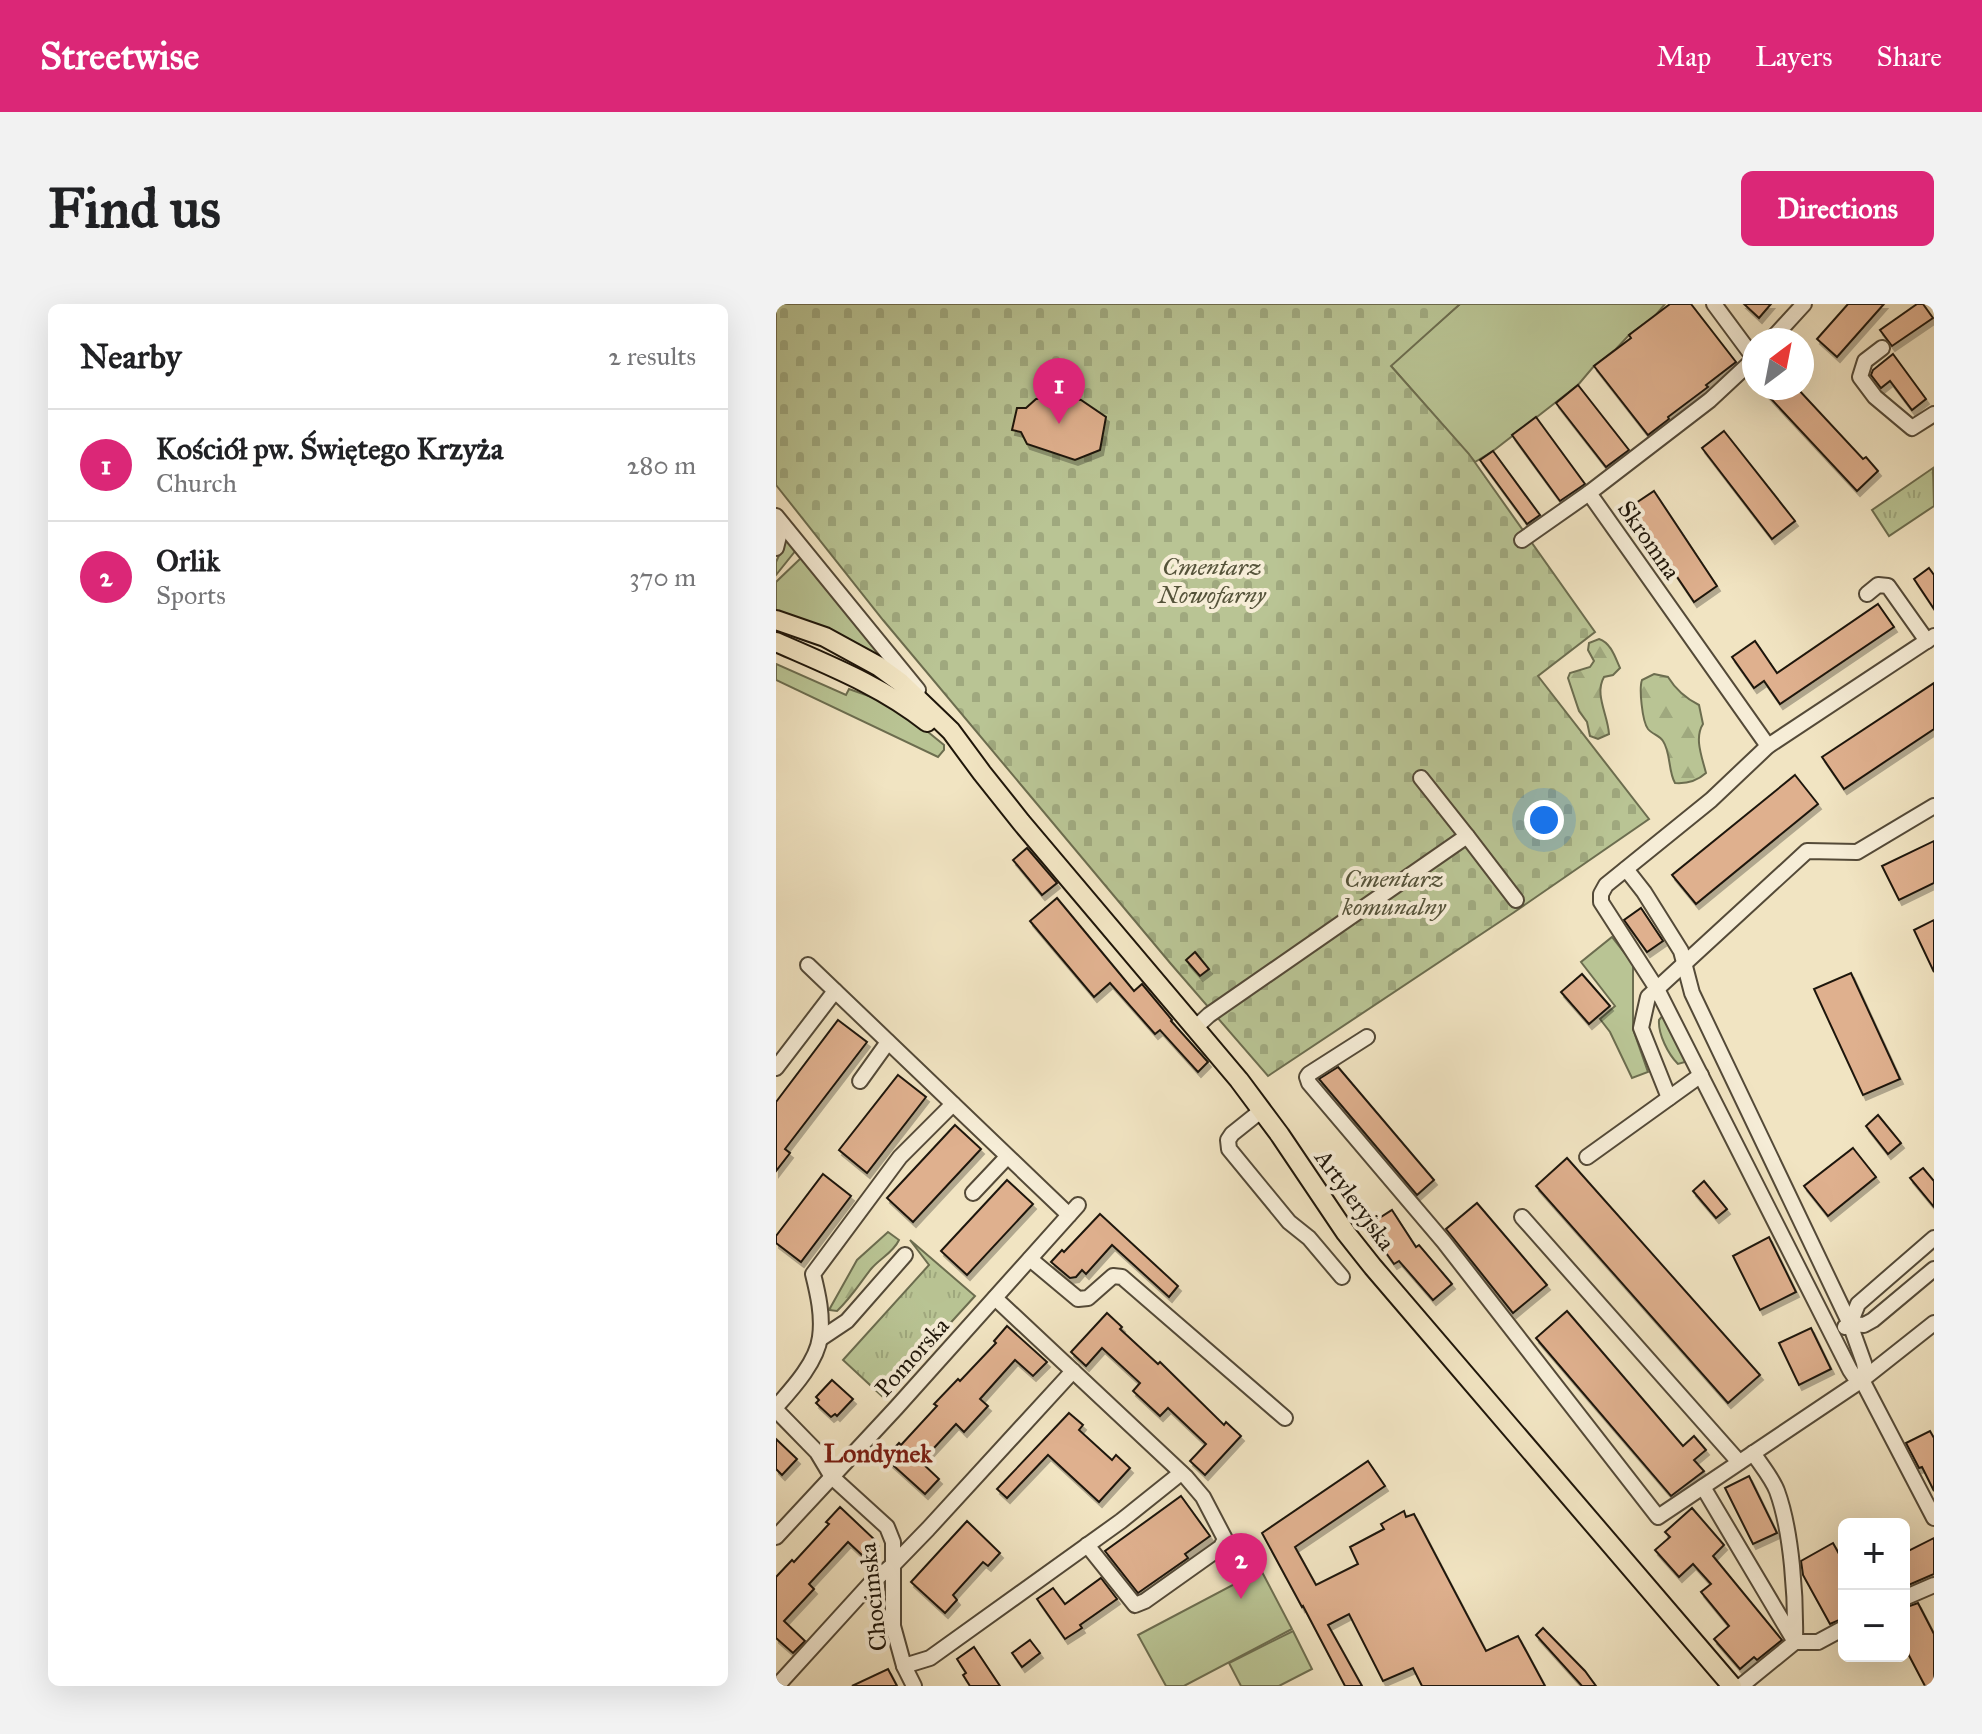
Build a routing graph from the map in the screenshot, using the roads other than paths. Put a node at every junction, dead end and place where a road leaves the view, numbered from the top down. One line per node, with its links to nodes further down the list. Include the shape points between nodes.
1 (1714, 304): 4 (street)
2 (1804, 304): 3 (street)
3 (1782, 328)
4 (1742, 342)
5 (1882, 348): 7 (street, via 1865,361 1860,377 1875,397 1912,428)
6 (1742, 370): 8 (street, Skromna)
7 (1934, 414)
8 (1589, 493): 10 (street); 17 (street, Skromna)
9 (776, 517): 11 (street); 16 (street)
10 (1522, 540)
11 (776, 548)
12 (1867, 594): 14 (street, via 1878,585 1888,586)
13 (776, 620): 16 (main road, Artyleryjska, via 825,637 878,666)
14 (1930, 638): 17 (street)
15 (776, 642): 18 (main road, via 888,695)
16 (951, 731): 18 (main road, Artyleryjska)
17 (1768, 746): 22 (street)
18 (982, 773): 28 (main road, Artyleryjska)
19 (1421, 778): 21 (street)
20 (1934, 806): 24 (street, via 1857,852 1807,851)
21 (1467, 836): 23 (street); 28 (street)
22 (1626, 869): 24 (street); 26 (street, via 1606,885 1601,902)
23 (1516, 900)
24 (1685, 964): 26 (street); 48 (street, via 1692,993)
25 (808, 965): 27 (street)
26 (1657, 989): 32 (street); 34 (street, via 1648,997 1641,1028)
27 (835, 991): 30 (street); 31 (street)
28 (1196, 1027): 36 (main road, Artyleryjska)
29 (1367, 1037): 59 (street, via 1309,1074 1309,1083 1444,1242 1658,1517)
30 (888, 1042): 33 (street); 35 (street)
31 (776, 1068)
32 (1701, 1075): 34 (street); 49 (street)
33 (860, 1081)
34 (1669, 1098): 38 (street)
35 (953, 1104): 37 (street); 50 (street, via 900,1157 813,1274)
36 (1262, 1110): 45 (street, via 1232,1134 1229,1149); 71 (main road, Artyleryjska, via 1373,1267)
37 (1007, 1157): 39 (street); 43 (street, Pomorska, via 1074,1210)
38 (1587, 1157)
39 (973, 1193)
40 (1522, 1217): 56 (street)
41 (1934, 1238): 48 (street, via 1858,1304)
42 (905, 1255): 50 (street, via 847,1321)
43 (1030, 1259): 46 (street, Pomorska); 54 (street, via 1078,1299 1088,1298 1113,1276 1122,1277)
44 (1934, 1269): 48 (street, via 1873,1320)
45 (1342, 1277)
46 (995, 1298): 51 (street); 58 (street, Pomorska)
47 (1934, 1323): 52 (street)
48 (1850, 1324): 49 (street); 52 (street, via 1864,1363)
49 (1832, 1337): 52 (street, via 1854,1376)
50 (820, 1339): 53 (street)
51 (1073, 1371): 57 (street); 63 (street)
52 (1862, 1380): 55 (street); 60 (street)
53 (776, 1408): 58 (street, Chocimska, via 817,1452)
54 (1285, 1418)
55 (1753, 1453): 56 (street); 67 (street, via 1776,1489 1787,1535)
56 (1739, 1462): 59 (street)
57 (1181, 1473): 62 (street); 62 (street, via 1203,1497 1225,1539 1221,1547 1135,1605)
58 (832, 1477): 61 (street, Pomorska); 63 (street, Chocimska, via 887,1527)
59 (1703, 1487): 67 (street)
60 (1934, 1518)
61 (776, 1537)
62 (1087, 1545): 68 (street, via 930,1658)
63 (895, 1563): 68 (street, Chocimska, via 893,1626); 69 (street)
64 (1934, 1585): 65 (street)
65 (1910, 1595)
66 (1838, 1631): 67 (street, via 1818,1642)
67 (1795, 1642): 72 (street)
68 (904, 1666): 70 (street, Chocimska)
69 (777, 1686)
70 (914, 1686)
71 (1732, 1686)
72 (1741, 1686)

